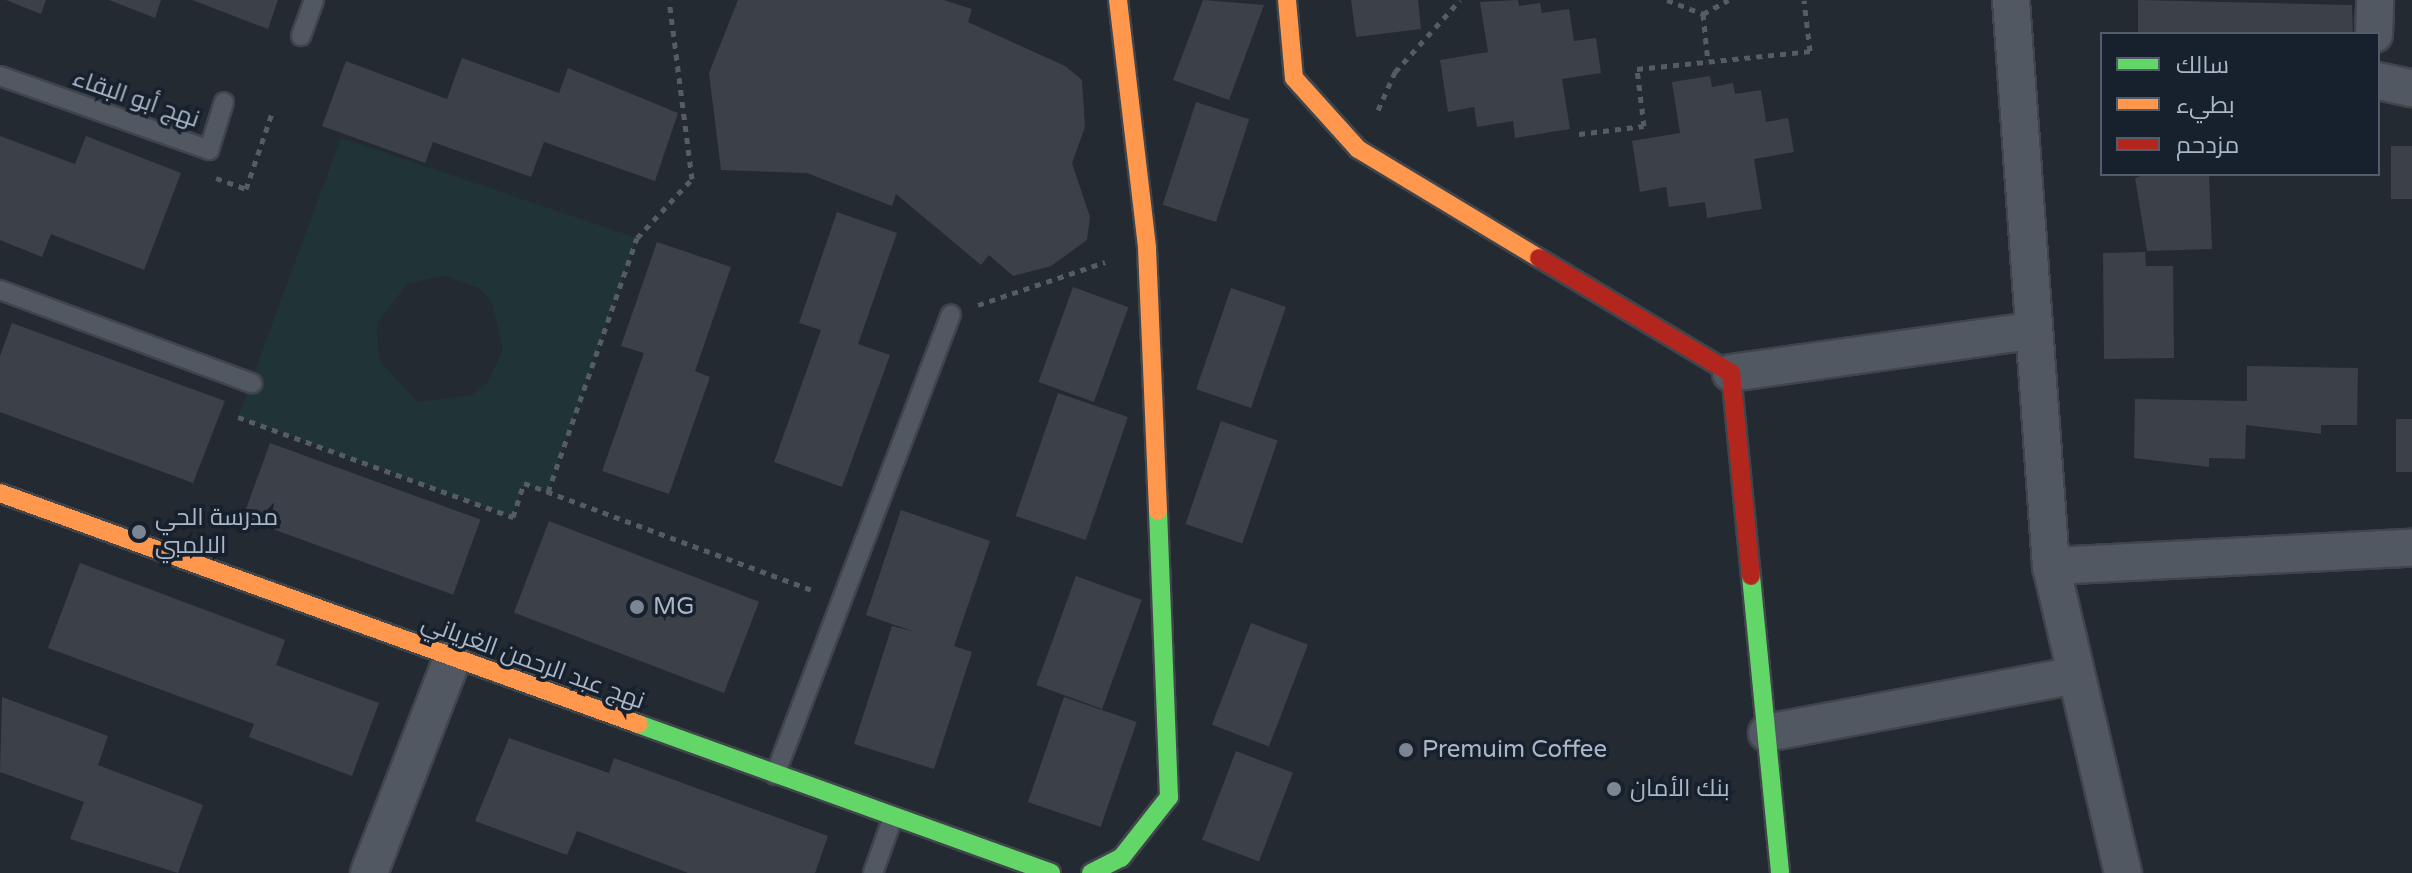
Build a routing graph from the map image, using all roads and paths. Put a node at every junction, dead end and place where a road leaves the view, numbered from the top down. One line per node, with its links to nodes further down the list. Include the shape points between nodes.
1 (314, 0): 13 (lane)
2 (669, 0): 28 (path, via 692,179 637,238)
3 (1118, 0): 21 (street)
4 (1287, 0): 20 (street, via 1294,78)
5 (1460, 0): 20 (path, via 1395,72)
6 (1667, 0): 11 (path)
7 (1728, 0): 11 (path)
8 (1804, 0): 14 (path, via 1810,51)
9 (2011, 0): 24 (street)
10 (2375, 0): 12 (street)
11 (1703, 14): 14 (path)
12 (2374, 32)
13 (301, 36)
14 (1708, 62): 19 (path, via 1637,69 1644,126)
15 (0, 76): 18 (lane, نهج أبو البقاء, via 209,150)
16 (2380, 81): 17 (street)
17 (2412, 88)
18 (224, 102)
19 (1579, 134)
20 (1358, 149): 25 (street)
21 (1147, 248): 23 (path); 41 (street, via 1169,797 1121,858)
22 (0, 290): 26 (lane)
23 (951, 314): 32 (lane)
24 (2030, 331): 25 (street); 31 (street)
25 (1731, 373): 35 (street)
26 (252, 383)
27 (238, 417): 28 (path, via 513,517 524,483)
28 (548, 492): 32 (path)
29 (0, 493): 33 (street, نهج عبد الرحمن الغرياني)
30 (2412, 548): 31 (street)
31 (2051, 566): 34 (street)
32 (841, 601): 36 (lane)
33 (452, 659): 36 (street, نهج عبد الرحمن الغرياني); 38 (street)
34 (2072, 676): 35 (street); 43 (street)
35 (1767, 733): 42 (street)
36 (775, 775): 37 (street, نهج عبد الرحمن الغرياني)
37 (893, 817): 39 (lane); 40 (street, نهج عبد الرحمن الغرياني)
38 (369, 873)
39 (873, 873)
40 (1051, 873)
41 (1091, 873)
42 (1780, 873)
43 (2123, 873)

